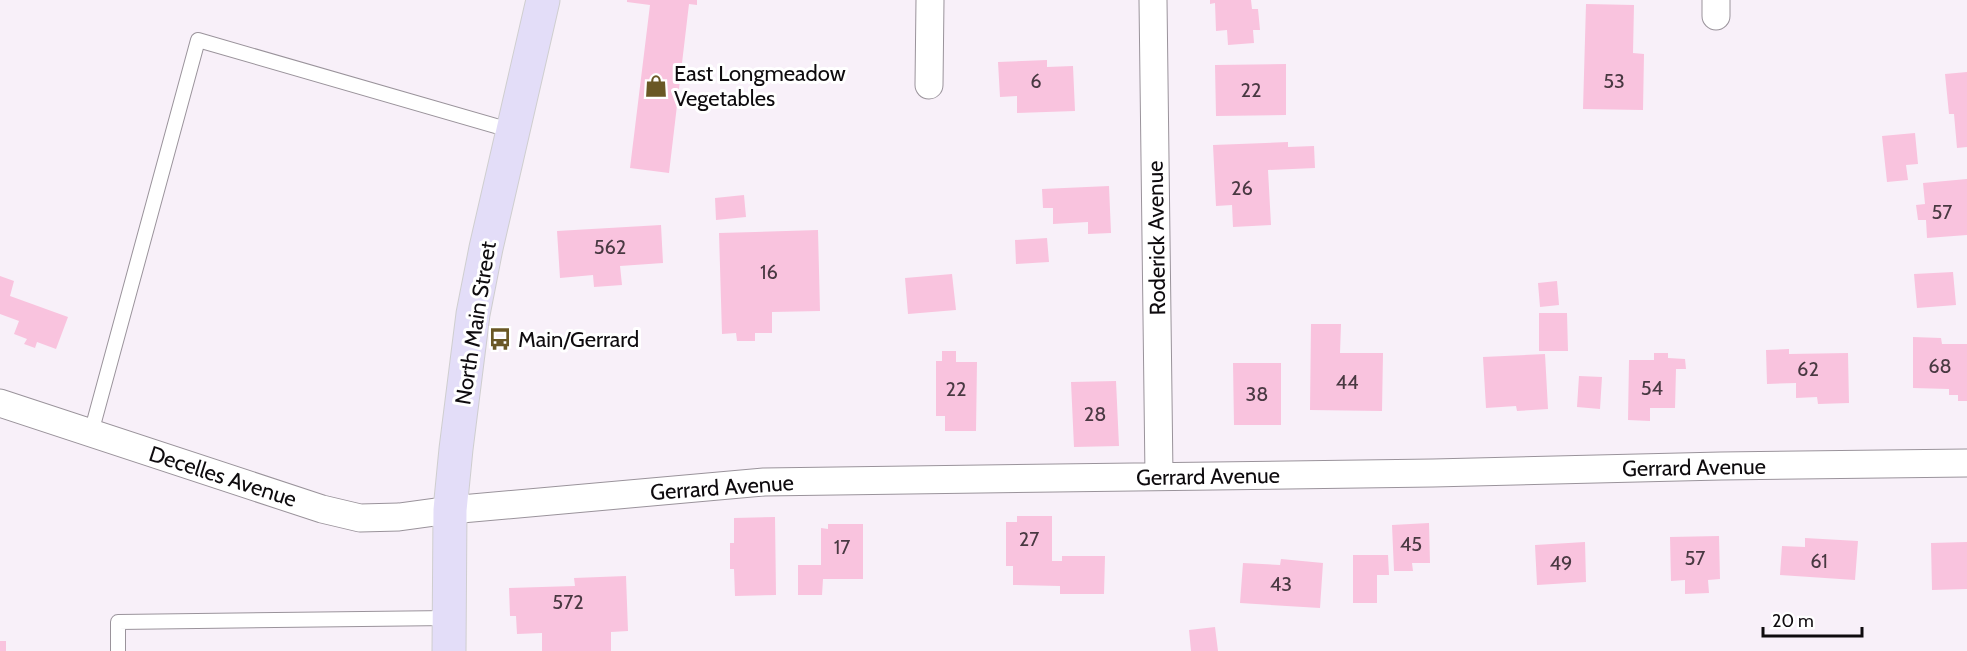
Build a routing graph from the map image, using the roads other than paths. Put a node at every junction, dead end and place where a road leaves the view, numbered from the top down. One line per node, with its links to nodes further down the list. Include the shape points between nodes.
1 (543, 0): 5 (main road, North Main Street)
2 (930, 0): 4 (street)
3 (1153, 0): 9 (street, Roderick Avenue)
4 (929, 85)
5 (513, 131): 7 (lane, via 198,40); 10 (main road, North Main Street, via 473,314)
6 (0, 403): 7 (street, Decelles Avenue)
7 (91, 433): 10 (street, Decelles Avenue, via 360,518)
8 (1967, 463): 9 (street, Gerrard Avenue)
9 (1159, 476): 10 (street, Gerrard Avenue, via 764,482)
10 (450, 510): 11 (main road, North Main Street)
11 (449, 618): 12 (lane, via 118,622); 13 (main road, North Main Street)
12 (118, 651)
13 (449, 651)

